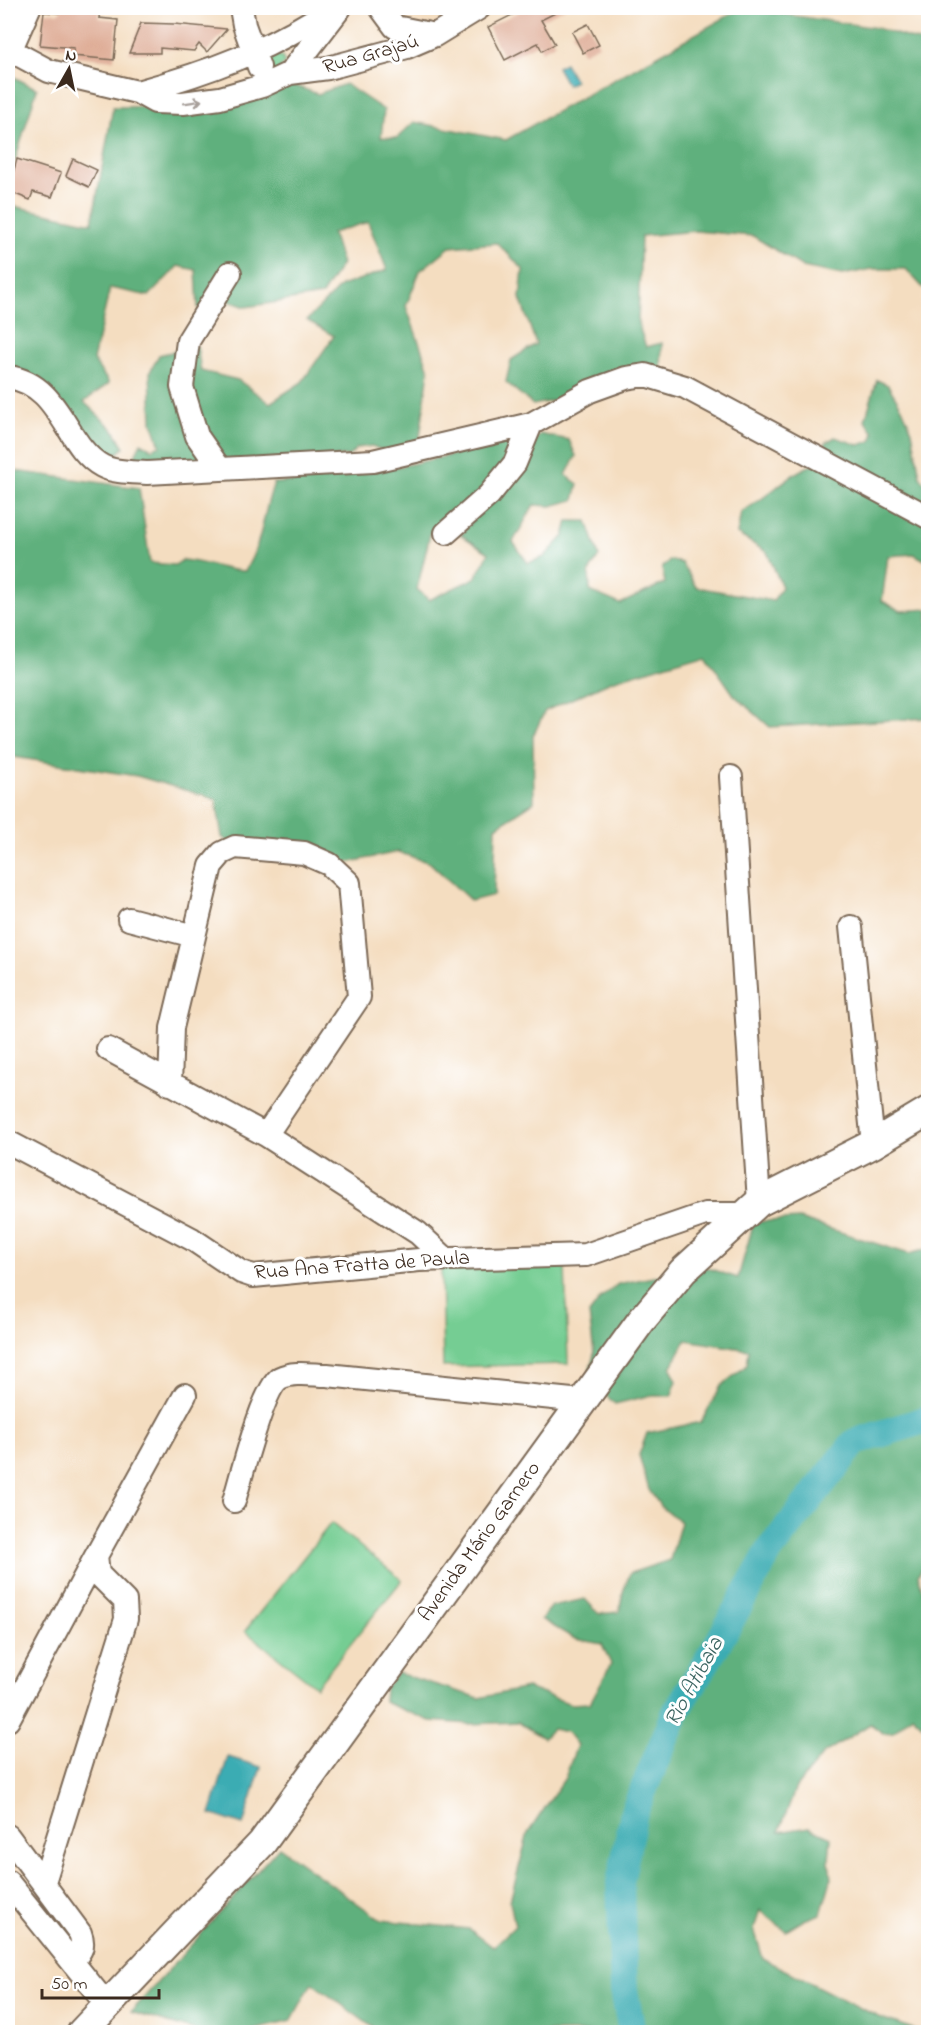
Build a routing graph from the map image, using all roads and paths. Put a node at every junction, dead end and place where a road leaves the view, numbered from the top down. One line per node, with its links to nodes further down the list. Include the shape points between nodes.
1 (29, 8): 11 (street)
2 (241, 8): 12 (street)
3 (249, 8): 10 (street)
4 (332, 8): 10 (street)
5 (341, 8): 14 (street)
6 (381, 8): 8 (street)
7 (479, 8): 9 (street, Rua Grajaú)
8 (394, 27): 9 (street); 13 (street)
9 (435, 35): 13 (street, Rua Grajaú)
10 (277, 39): 12 (street); 14 (street, via 289,54)
11 (9, 50): 16 (street, via 49,71)
12 (253, 54): 15 (street); 16 (street)
13 (384, 54): 14 (street, Rua Grajaú, via 328,69)
14 (290, 74): 15 (street)
15 (262, 86): 16 (street, one-way to 15, via 155,102 183,103)
16 (137, 92)
17 (230, 273): 20 (street, via 188,342 182,387 197,436)
18 (8, 377): 20 (street, via 36,388 56,408 91,459 104,468 147,473)
19 (531, 424): 20 (street, via 373,461); 21 (street, via 590,391 617,381 645,375 660,378 685,387); 22 (street, via 515,463 489,495)
20 (220, 469)
21 (928, 517)
22 (446, 533)
23 (731, 777): 33 (street)
24 (129, 919): 26 (street)
25 (851, 927): 32 (street)
26 (194, 936): 28 (street, via 172,1028); 30 (street, via 211,866 222,853 235,847 304,854 329,864 349,883 358,997)
27 (108, 1049): 28 (street)
28 (170, 1084): 30 (street)
29 (928, 1111): 32 (main road, Avenida Mário Garnero)
30 (266, 1135): 34 (street)
31 (8, 1142): 36 (street, Rua Ana Fratta de Paula, via 192,1239 253,1276)
32 (873, 1144): 33 (main road, Avenida Mário Garnero)
33 (752, 1208): 35 (street, Rua Ana Fratta de Paula, via 705,1214 586,1255); 38 (main road, Avenida Mário Garnero, via 684,1271)
34 (401, 1222): 35 (street); 36 (street, via 406,1240)
35 (446, 1259): 36 (street, Rua Ana Fratta de Paula)
36 (419, 1260)
37 (185, 1395): 40 (street)
38 (582, 1401): 39 (street, via 294,1374 279,1379 267,1395); 46 (main road, Avenida Mário Garnero, via 262,1843)
39 (234, 1501)
40 (96, 1556): 41 (street); 44 (street, via 98,1574 125,1601 126,1619)
41 (8, 1720)
42 (8, 1836): 44 (street)
43 (8, 1882): 45 (street)
44 (44, 1882): 45 (street, via 83,1941)
45 (73, 1961): 46 (street)
46 (107, 2005): 47 (main road, Avenida Mário Garnero)
47 (82, 2032)

